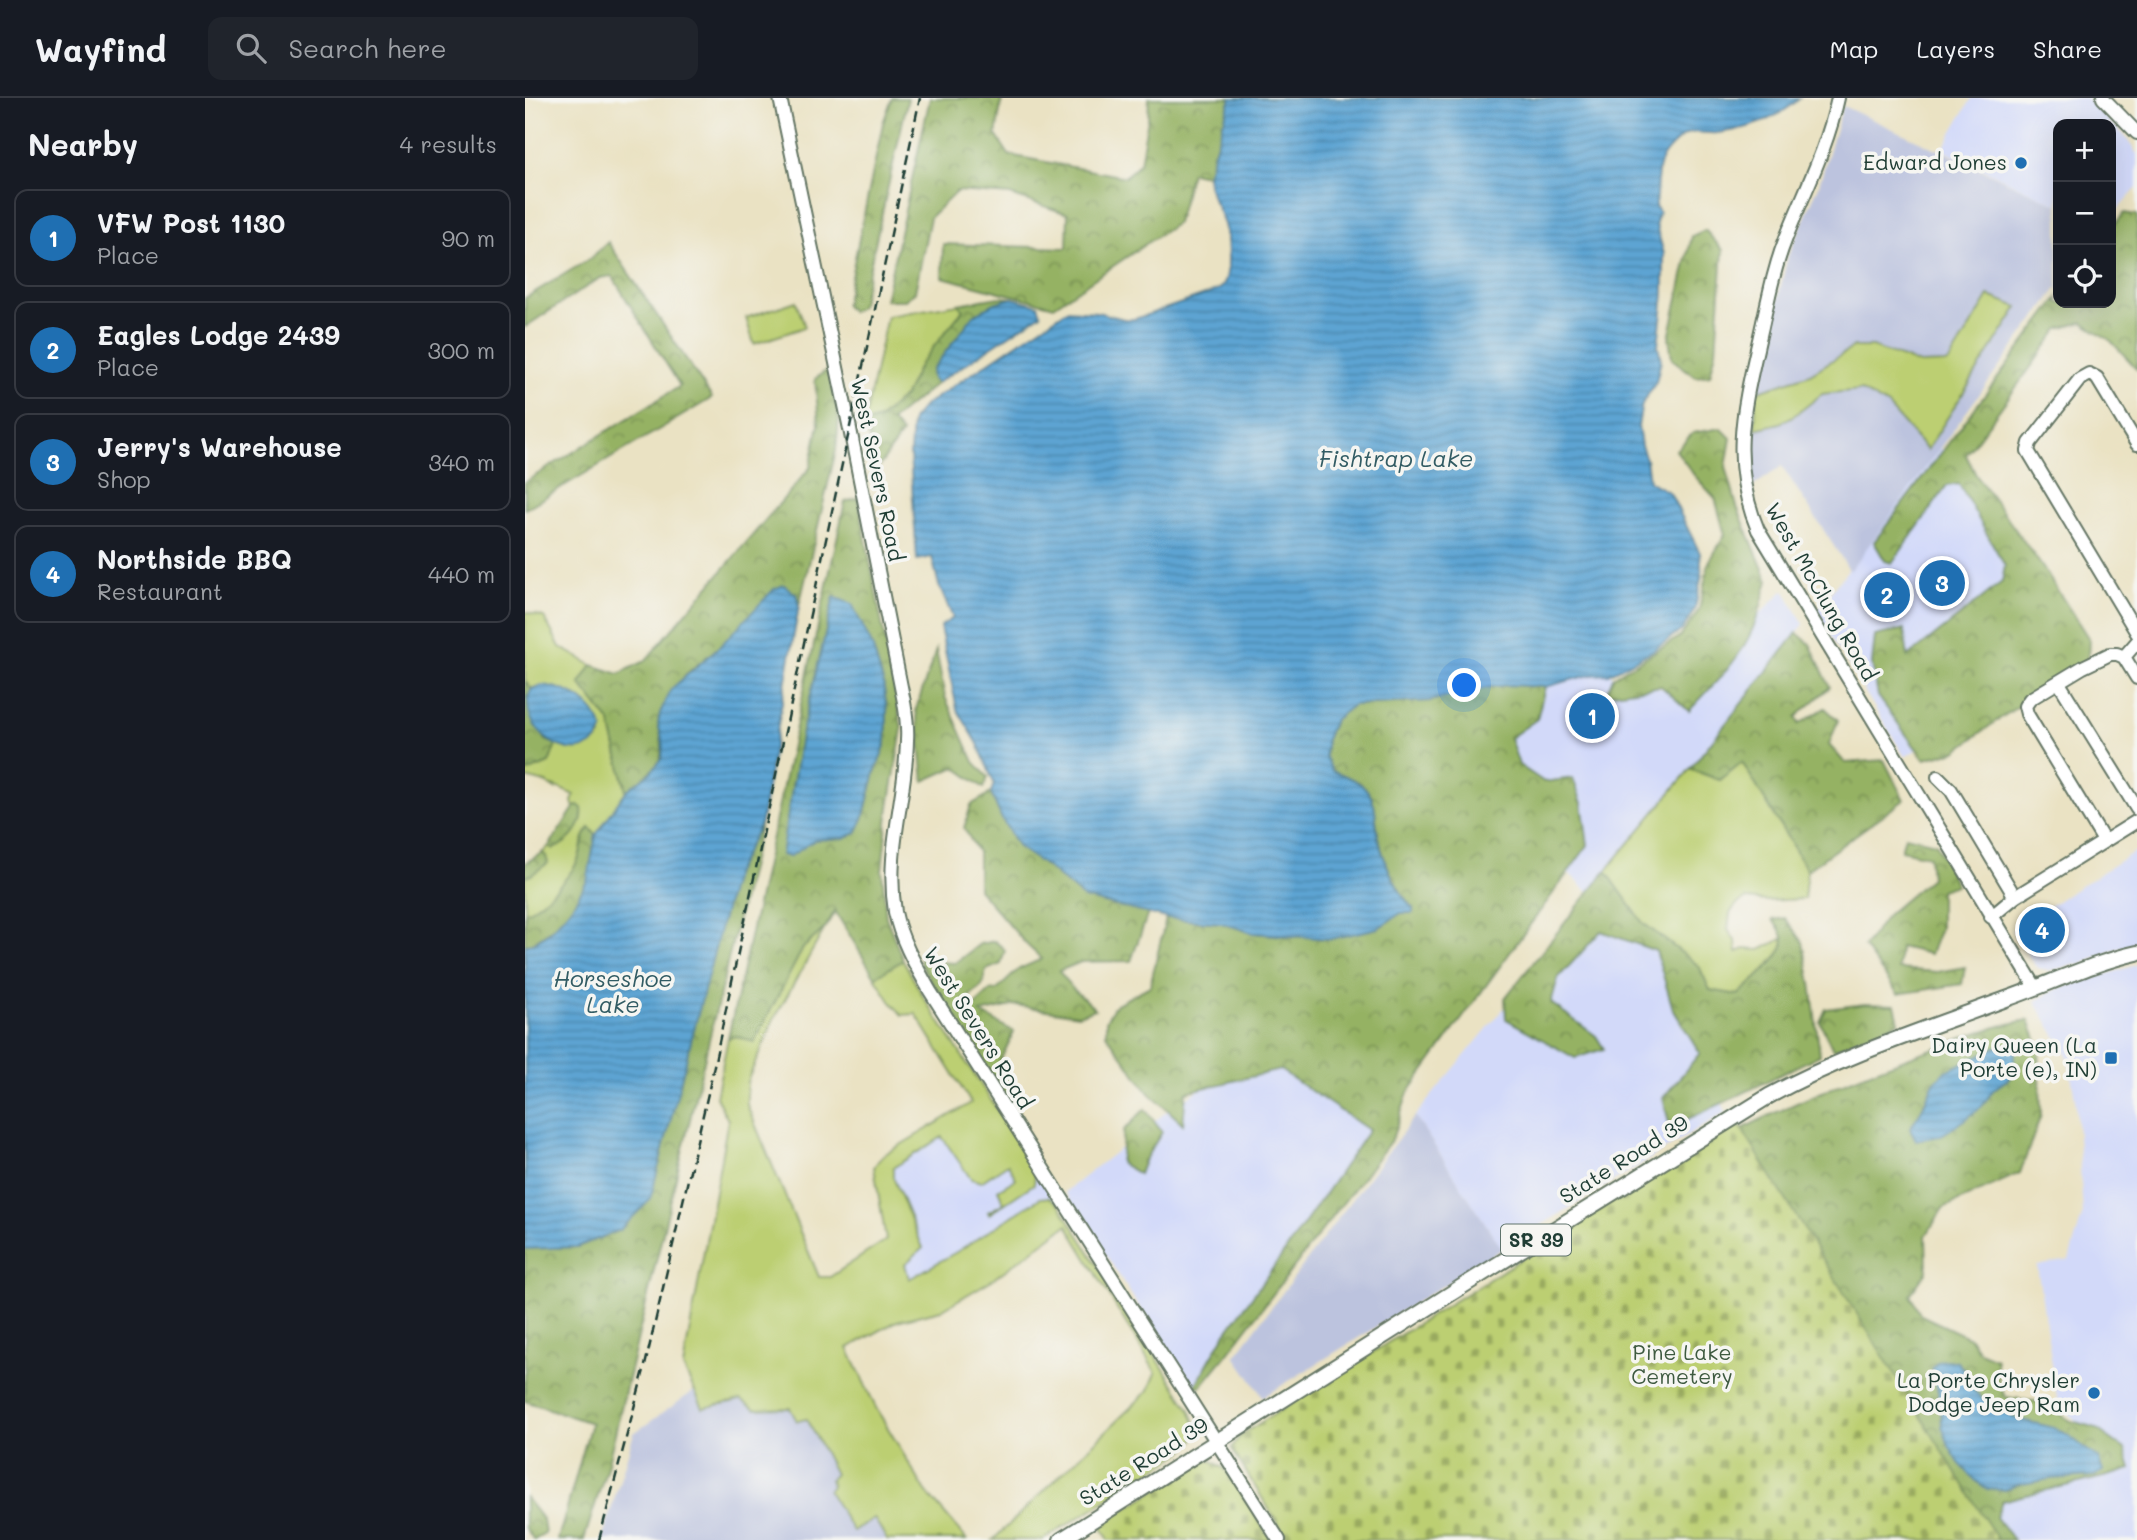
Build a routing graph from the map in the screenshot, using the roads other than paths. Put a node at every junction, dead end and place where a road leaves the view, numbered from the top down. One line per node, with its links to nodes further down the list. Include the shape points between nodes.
1 (780, 98): 19 (street, West Severs Road, via 904,702 907,749 891,865 901,935 930,991)
2 (1838, 98): 16 (street, West McClung Road, via 1823,152 1774,277 1742,421 1742,477 1758,530)
3 (2103, 98): 4 (street)
4 (2137, 133)
5 (2137, 444): 6 (street, via 2097,378 2089,374 2080,379 2028,451)
6 (2137, 633)
7 (2137, 642): 8 (street)
8 (2124, 657): 9 (street); 10 (street, via 2111,654)
9 (2137, 678)
10 (2059, 683): 12 (street); 14 (street, via 2030,699 2025,706 2027,714)
11 (1938, 777): 15 (street, via 1951,790)
12 (2137, 809)
13 (2137, 821): 14 (street)
14 (2104, 841): 15 (street)
15 (2015, 897): 16 (street)
16 (1991, 917): 18 (street, West McClung Road)
17 (2137, 954): 18 (main road, State Road 39 / SR 39)
18 (2036, 988): 19 (main road, State Road 39 / SR 39, via 1859,1053 1769,1096)
19 (1216, 1442): 20 (main road, State Road 39 / SR 39); 21 (street, West Severs Road)
20 (1061, 1540)
21 (1279, 1540)

